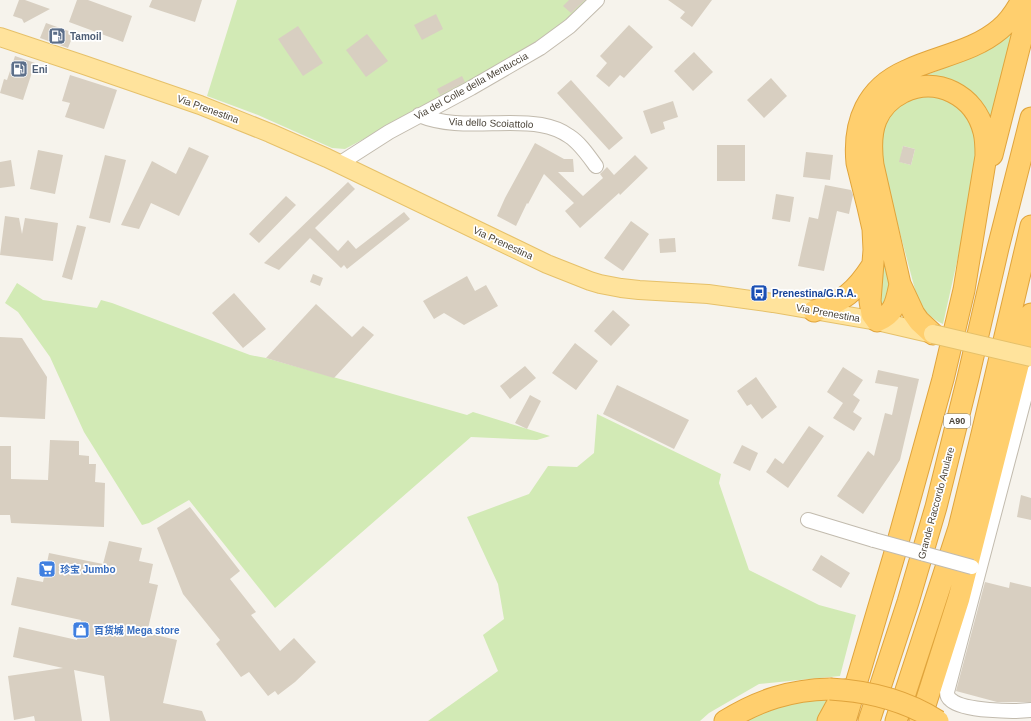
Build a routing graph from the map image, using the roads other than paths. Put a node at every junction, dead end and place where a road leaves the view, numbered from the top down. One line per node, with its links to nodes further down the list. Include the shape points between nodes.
1 (597, 0): 5 (street, Via del Colle della Mentuccia, via 548,43)
2 (1022, 0): 11 (highway, via 1007,23 991,36 962,51 897,75 879,88 866,105 858,126 856,148 857,163 873,229)
3 (1031, 1): 9 (highway)
4 (0, 37): 7 (main road, Via Prenestina, via 237,119)
5 (419, 115): 7 (street, Via del Colle della Mentuccia); 8 (street, Via dello Scoiattolo, via 454,123 520,123 547,126 575,140)
6 (1031, 118): 26 (highway, Grande Raccordo Anulare / A90, via 936,507)
7 (339, 164): 13 (main road, Via Prenestina, via 548,264 595,282 621,288 708,294)
8 (596, 166)
9 (978, 208): 12 (highway, via 986,156 984,131 974,111 956,93 937,86 910,89 892,99 876,120 871,151); 21 (highway, via 964,290 943,379)
10 (1031, 226): 27 (highway, A90, via 959,528)
11 (872, 266): 13 (highway, via 850,293 838,301); 15 (highway, via 871,308)
12 (900, 284): 15 (highway, via 892,311); 16 (highway, via 914,314)
13 (814, 310): 15 (main road, Via Prenestina)
14 (1031, 314): 28 (highway, via 959,598)
15 (877, 321): 16 (main road, Via Prenestina)
16 (933, 334): 17 (main road, Via Prenestina, bridge)
17 (1031, 357)
18 (1031, 373): 20 (street)
19 (808, 520): 20 (street, bridge)
20 (976, 568): 22 (street, via 947,695 953,702 964,706)
21 (864, 656): 24 (highway); 25 (highway)
22 (1025, 711)
23 (725, 721): 29 (highway, bridge, via 742,711 782,695 803,690 830,689 896,700)
24 (828, 721)
25 (845, 721)
26 (869, 721)
27 (896, 721)
28 (920, 721)
29 (938, 721)

